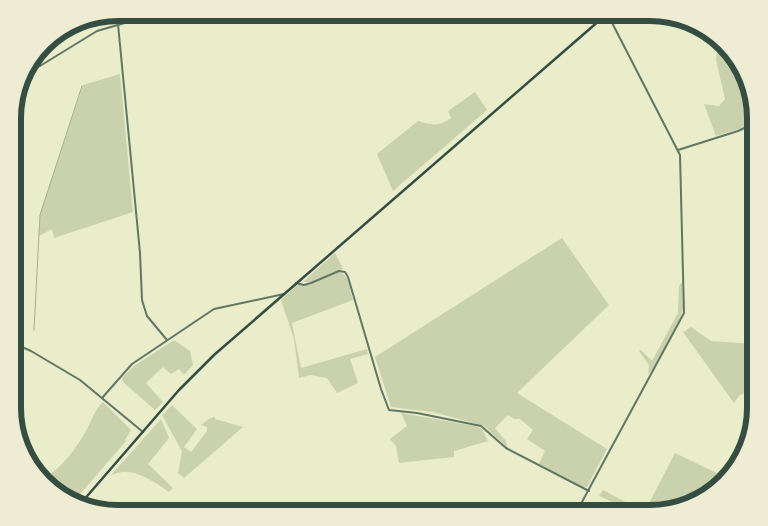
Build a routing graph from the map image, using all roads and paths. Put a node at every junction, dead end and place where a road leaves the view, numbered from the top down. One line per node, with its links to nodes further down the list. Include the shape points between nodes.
1 (119, 21): 5 (street)
2 (130, 21): 5 (street)
3 (598, 21): 9 (main road)
4 (611, 21): 8 (street)
5 (118, 24): 6 (street, via 97,30); 11 (street, via 142,300 147,316)
6 (35, 69)
7 (747, 127): 8 (street)
8 (678, 150): 15 (street, via 684,313)
9 (296, 283): 10 (main road); 15 (street, via 304,284 339,271 348,276 389,410 481,426 506,448)
10 (284, 294): 11 (street, via 214,309); 14 (main road, via 214,355)
11 (167, 340): 13 (street, via 132,364)
12 (21, 346): 13 (street, via 80,380)
13 (102, 398): 14 (street)
14 (143, 432): 16 (main road)
15 (589, 491): 17 (street)
16 (85, 499)
17 (581, 505)

